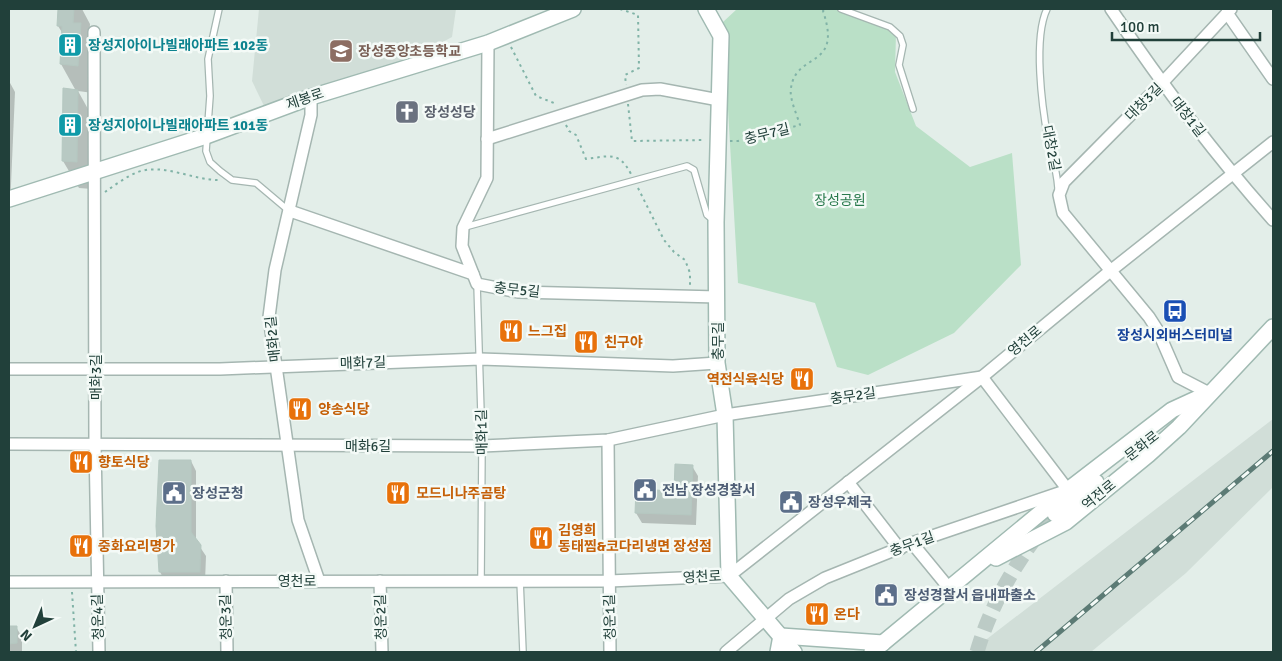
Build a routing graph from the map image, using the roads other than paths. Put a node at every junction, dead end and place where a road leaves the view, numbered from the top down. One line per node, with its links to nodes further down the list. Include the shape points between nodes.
1 (219, 9): 15 (lane, via 208,58 210,96)
2 (573, 9): 9 (street, 제봉로)
3 (706, 9): 13 (street, 충무길, via 720,36)
4 (841, 9): 14 (lane, via 890,27 900,36 903,45 898,65)
5 (1047, 9): 20 (lane, 대창2길, via 1040,42 1041,86)
6 (1111, 9): 11 (street, 대창1길)
7 (1229, 11): 10 (street); 11 (street, 대창3길)
8 (94, 32): 18 (street, 매화3길)
9 (488, 43): 12 (street, 제봉로); 16 (street)
10 (1273, 79)
11 (1162, 83): 19 (street, 대창1길); 20 (street, 대창3길, via 1064,182)
12 (310, 97): 15 (street, 제봉로); 22 (street, 매화2길, via 311,115)
13 (719, 100): 16 (street, via 660,89 642,90); 24 (street, 충무길)
14 (913, 109)
15 (206, 136): 18 (street, 제봉로); 22 (lane, via 210,162 232,180 256,183)
16 (487, 140): 25 (street, via 487,178)
17 (1273, 142): 19 (street, 영천로)
18 (95, 172): 21 (street, 제봉로); 34 (street, 매화3길)
19 (1234, 176): 23 (street, 대창1길); 26 (street, 영천로)
20 (1059, 195): 26 (street, 대창2길, via 1063,214)
21 (9, 199)
22 (290, 212): 27 (street, 충무5길); 32 (street, 매화2길, via 271,298)
23 (1273, 220)
24 (716, 222): 25 (lane, via 707,214 694,170 687,166); 28 (street, 충무길)
25 (463, 228): 27 (street, via 462,246)
26 (1109, 272): 35 (street, 영천로); 36 (street, 대창2길, via 1158,330 1178,377)
27 (475, 279): 28 (street, 충무5길, via 518,292); 30 (lane, 매화1길)
28 (718, 297): 31 (street, 충무길)
29 (1273, 327): 36 (street, 역전로)
30 (480, 360): 31 (street, 매화7길, via 673,366); 32 (street, 매화7길); 42 (lane, 매화1길)
31 (718, 363): 37 (street, 충무길)
32 (276, 366): 34 (street, 매화7길); 41 (street, 매화2길)
33 (9, 369): 34 (street, 매화7길)
34 (96, 370): 40 (street, 매화3길)
35 (982, 377): 37 (street, 충무2길); 43 (street, 영천로); 44 (street)
36 (1209, 393): 44 (street, 역전로, via 1172,410); 45 (street, 문화로); 48 (street, 역전로, via 1167,438 1066,522)
37 (724, 415): 38 (street, 매화6길); 49 (street, 충무길)
38 (608, 440): 42 (street, 매화6길); 55 (street, 청운1길)
39 (9, 444): 40 (street, 매화6길)
40 (95, 445): 41 (street, 매화6길); 57 (street, 매화3길)
41 (288, 446): 42 (street, 매화6길); 53 (street, 매화2길, via 298,520)
42 (482, 446): 50 (lane, 매화1길)
43 (848, 482): 47 (street); 49 (street, 영천로)
44 (1068, 490): 46 (street, 충무1길); 48 (street, 역전로)
45 (1051, 518)
46 (912, 543): 47 (street, 충무1길); 58 (street)
47 (900, 548): 59 (street, 충무1길, via 820,580 789,599)
48 (970, 571): 58 (street, 역전로)
49 (729, 576): 55 (street, 영천로); 59 (street)
50 (481, 580): 51 (street, 영천로); 54 (street, 영천로)
51 (520, 580): 55 (street, 영천로); 65 (lane)
52 (226, 581): 53 (street, 영천로); 57 (street, 영천로); 63 (street, 청운3길)
53 (320, 581): 54 (street, 영천로)
54 (380, 581): 64 (street, 청운2길)
55 (609, 581): 66 (street, 청운1길)
56 (9, 582): 57 (street, 영천로)
57 (96, 582): 62 (street, 청운4길)
58 (949, 588): 61 (street, 역전로)
59 (766, 619): 60 (street); 67 (street, 충무1길)
60 (781, 636): 61 (street); 68 (street); 69 (street)
61 (878, 648)
62 (99, 652)
63 (227, 652)
64 (382, 652)
65 (523, 652)
66 (610, 652)
67 (726, 652)
68 (778, 652)
69 (794, 652)

